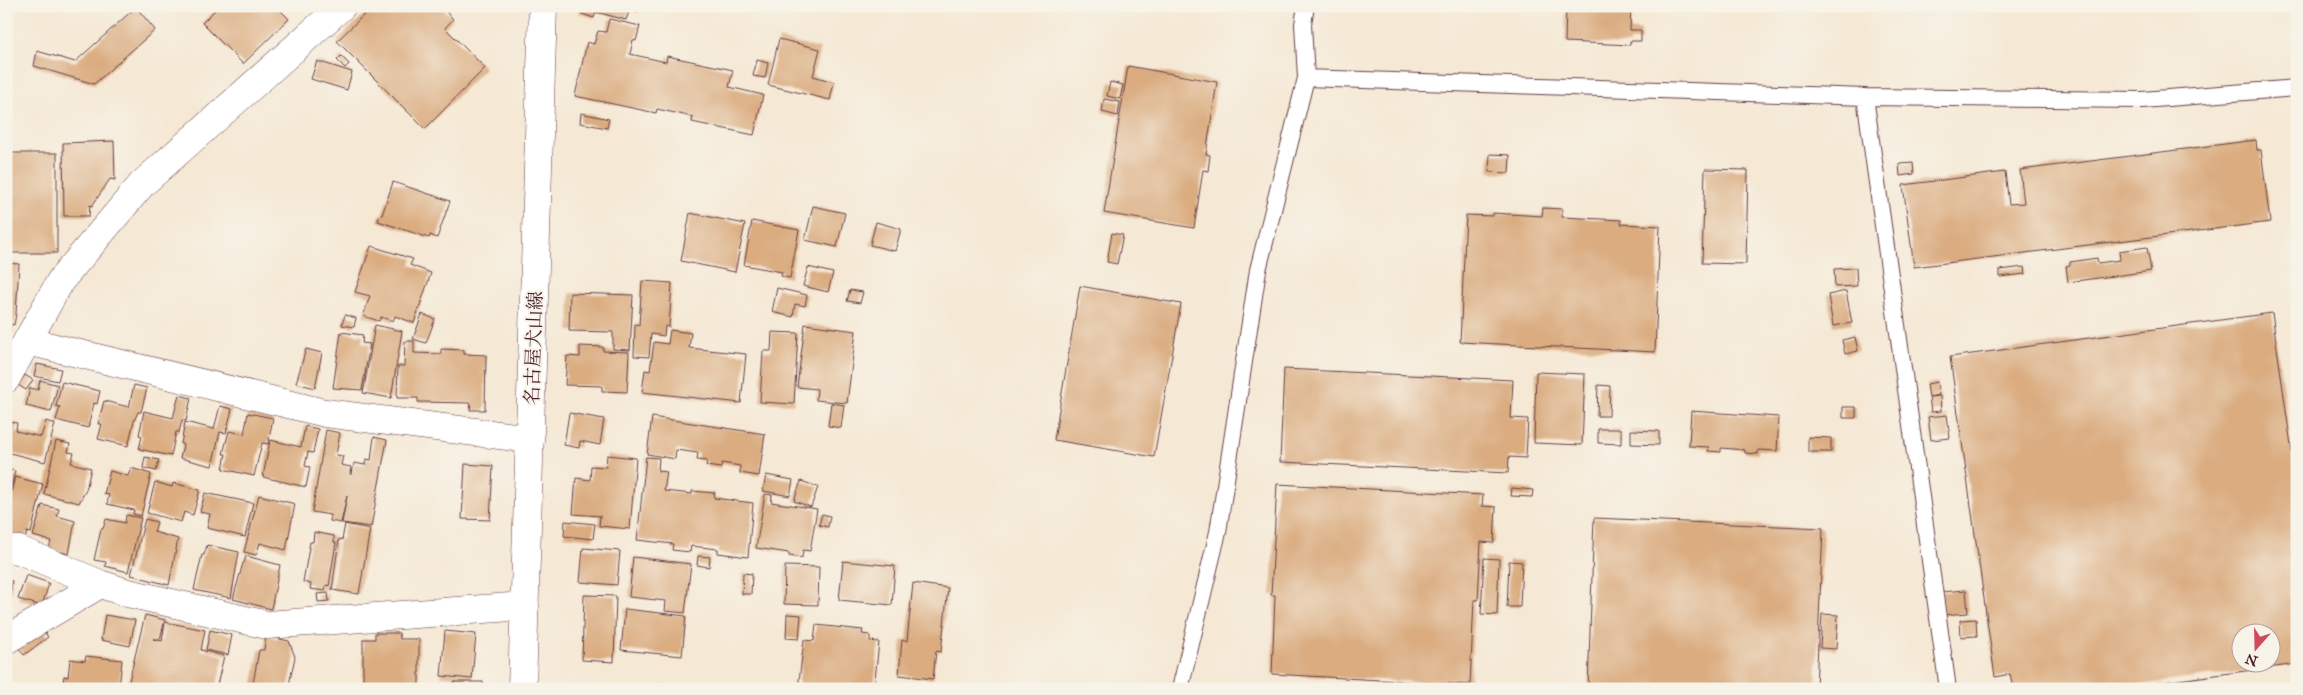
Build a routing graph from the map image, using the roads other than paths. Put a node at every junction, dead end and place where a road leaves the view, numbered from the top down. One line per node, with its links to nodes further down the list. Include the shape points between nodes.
1 (342, 6): 7 (street, via 142,184 61,280)
2 (542, 6): 9 (street, 名古屋犬山線)
3 (1306, 6): 4 (lane, via 1302,24)
4 (1306, 78): 6 (lane); 15 (lane, via 1258,270 1218,532)
5 (2297, 88): 6 (lane, via 2142,100)
6 (1865, 97): 16 (lane)
7 (27, 341): 8 (street); 9 (street, via 325,413)
8 (6, 379)
9 (530, 439): 12 (street, 名古屋犬山線)
10 (6, 549): 11 (street, via 20,550)
11 (100, 584): 12 (street, via 267,625); 13 (street)
12 (524, 606): 14 (street, 名古屋犬山線)
13 (6, 640)
14 (522, 689)
15 (1180, 689)
16 (1948, 689)

